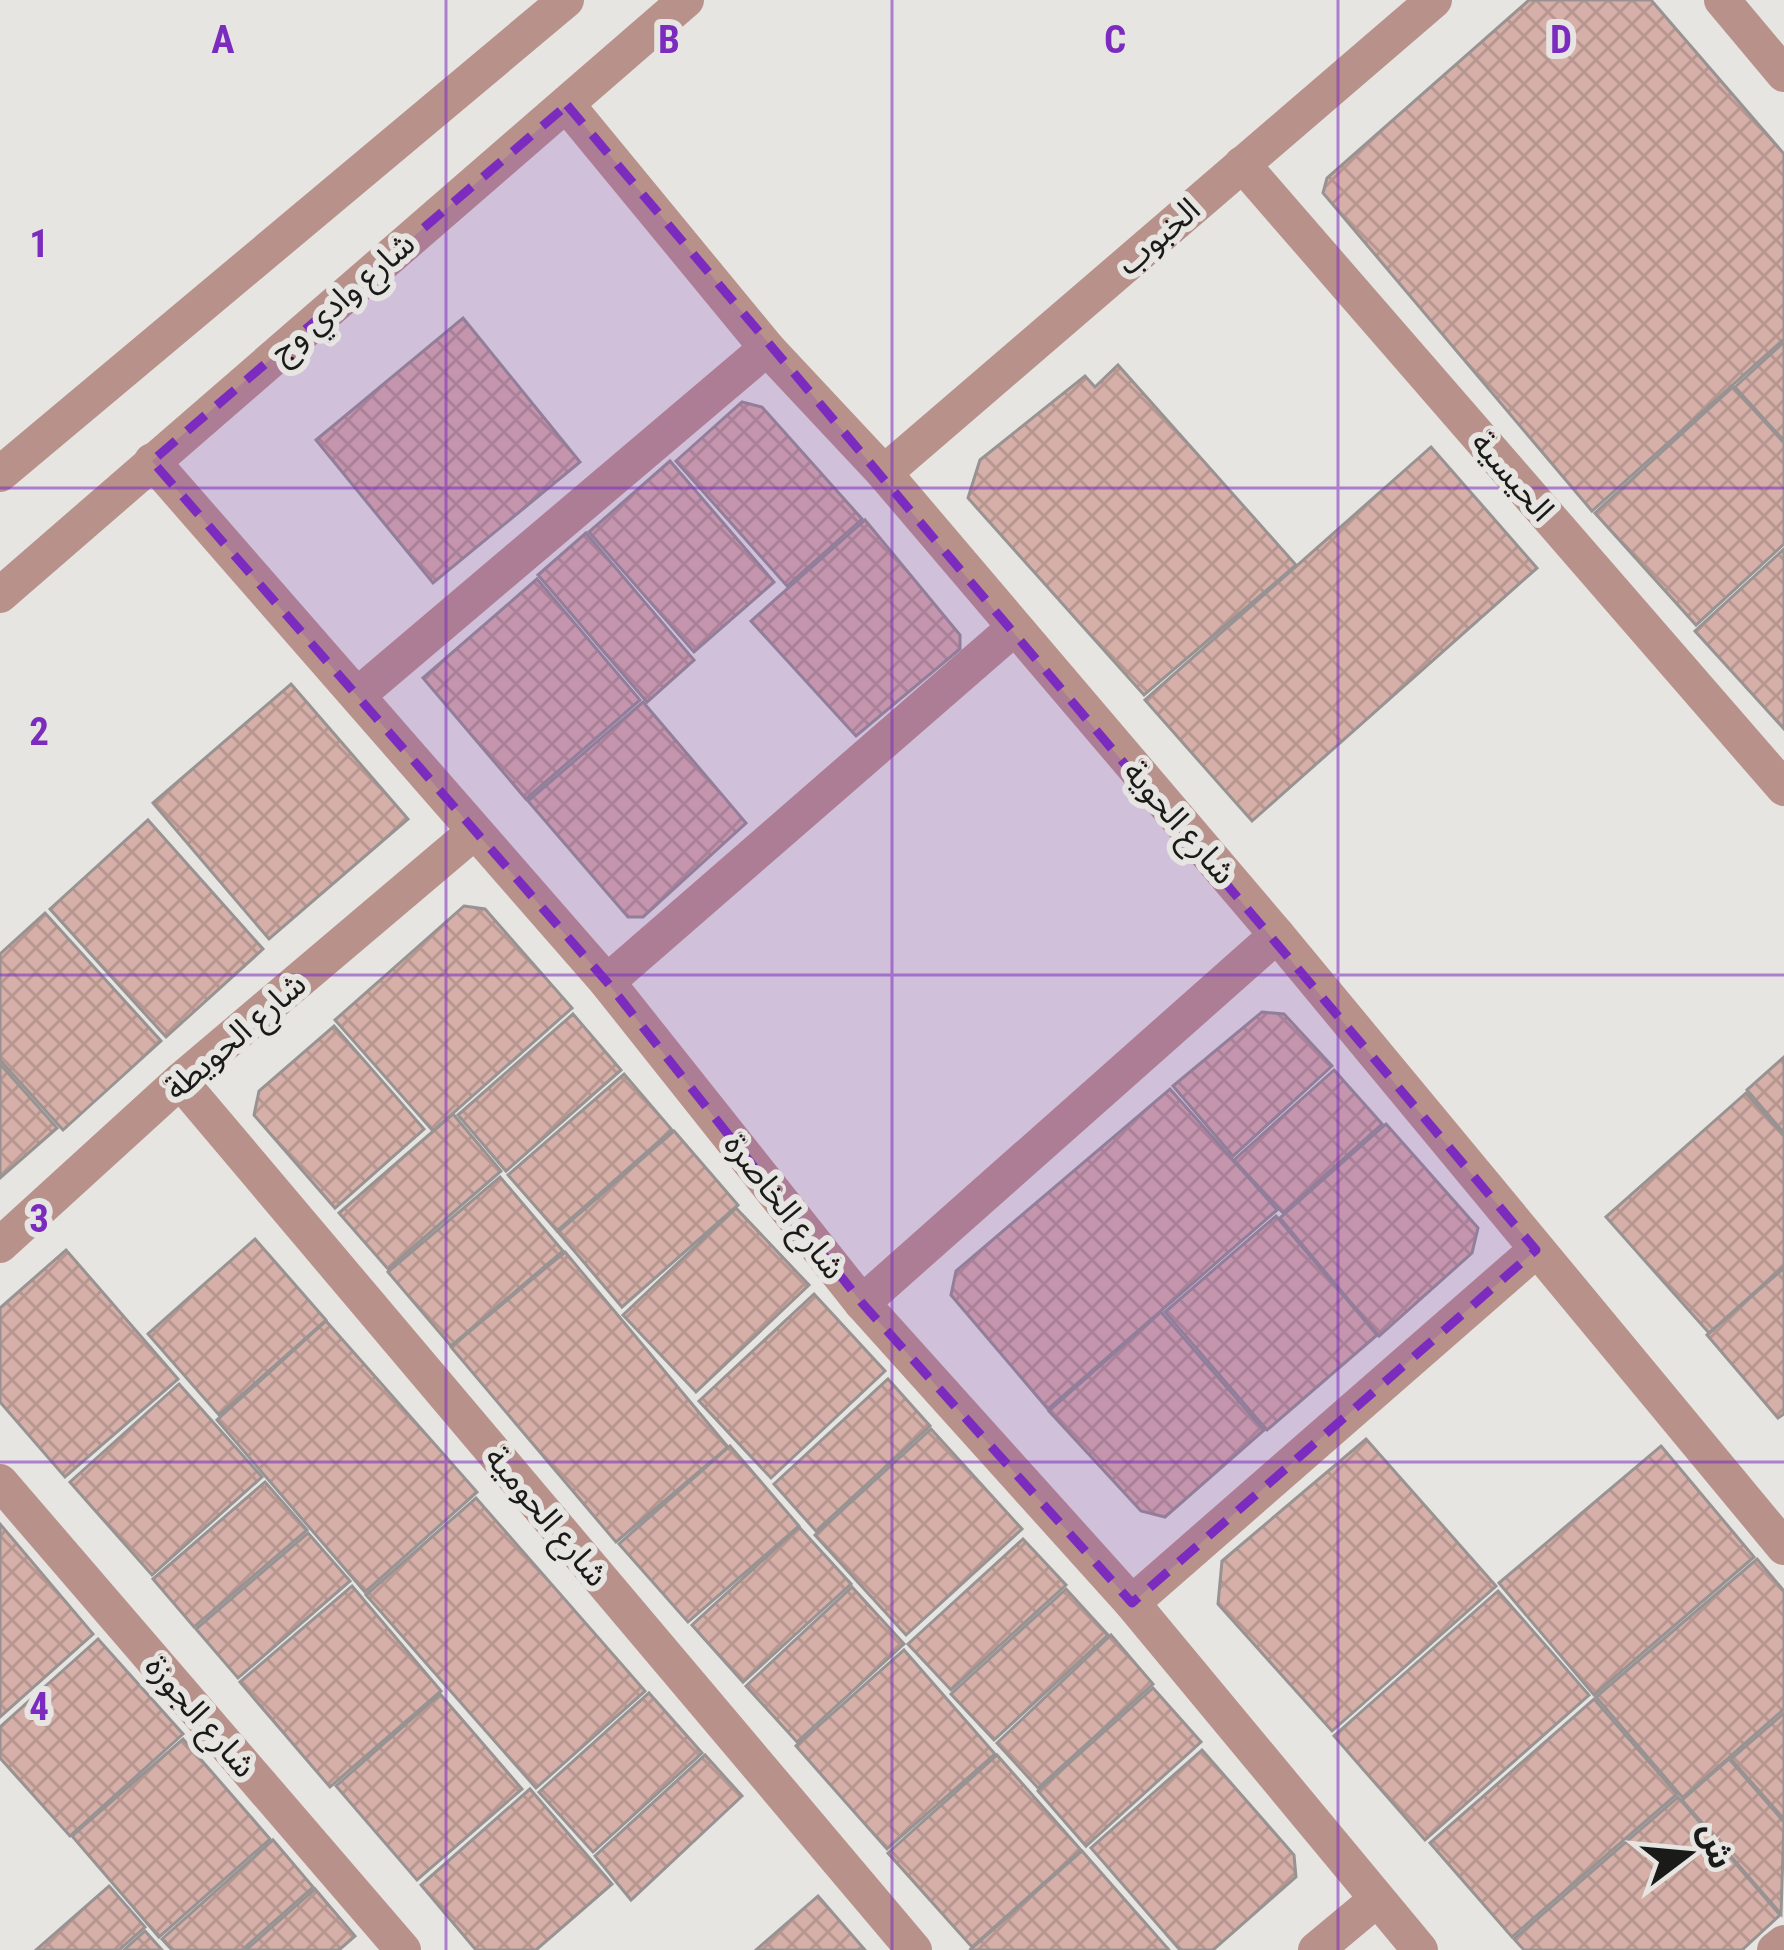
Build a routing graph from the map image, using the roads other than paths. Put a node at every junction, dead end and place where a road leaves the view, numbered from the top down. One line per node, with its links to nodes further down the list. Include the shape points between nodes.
1 (566, 0): 11 (street)
2 (686, 0): 6 (street, شارع وادي وج)
3 (1433, 0): 7 (street, الخبوب)
4 (1722, 0): 5 (street)
5 (1784, 74)
6 (567, 105): 8 (street, شارع الحوية); 9 (street, شارع وادي وج)
7 (1241, 164): 10 (street, الخبوب); 15 (street, الحيسية)
8 (767, 348): 10 (street, شارع الحوية); 14 (street)
9 (152, 461): 12 (street, شارع وادي وج); 14 (street, شارع الخاصرة)
10 (884, 472): 13 (street, شارع الحوية)
11 (0, 474)
12 (0, 595)
13 (1013, 629): 17 (street, شارع الحوية); 18 (street)
14 (359, 694): 16 (street, شارع الخاصرة)
15 (1784, 788)
16 (474, 832): 18 (street, شارع الخاصرة); 19 (street, شارع الحويطة)
17 (1277, 934): 21 (street, شارع الحوية); 22 (street)
18 (607, 982): 22 (street, شارع الخاصرة)
19 (180, 1081): 20 (street, شارع الحويطة); 29 (street, شارع الحومية)
20 (0, 1245)
21 (1536, 1250): 24 (street, شارع الحوية); 25 (street)
22 (862, 1303): 25 (street, شارع الخاصرة)
23 (0, 1482): 28 (street, شارع الجوزة)
24 (1784, 1547)
25 (1132, 1603): 26 (street, شارع الخاصرة)
26 (1376, 1900): 30 (street); 31 (street, شارع الخاصرة)
27 (1784, 1943): 32 (street)
28 (403, 1950)
29 (914, 1950)
30 (1316, 1950)
31 (1420, 1950)
32 (1775, 1950)

